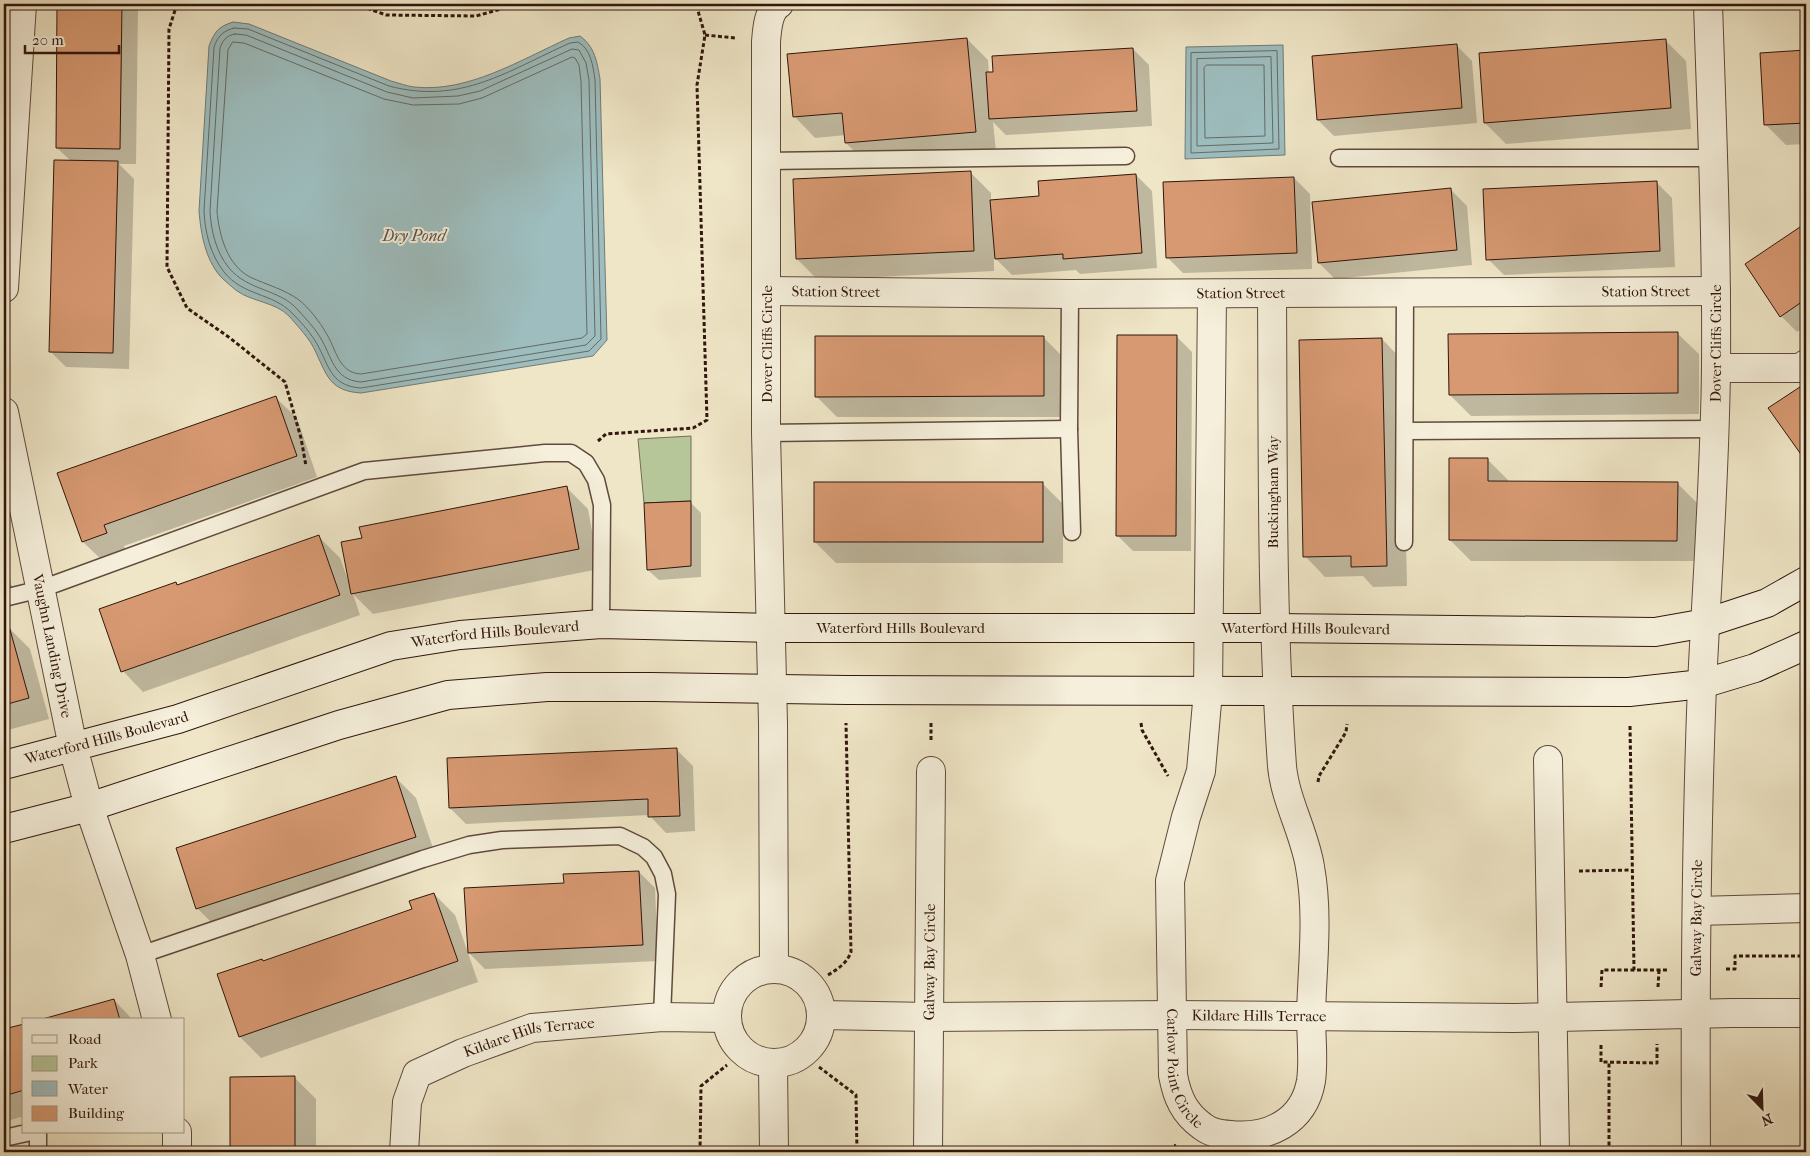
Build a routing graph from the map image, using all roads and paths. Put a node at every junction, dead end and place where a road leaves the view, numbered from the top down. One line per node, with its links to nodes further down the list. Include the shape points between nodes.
1 (22, 4): 12 (street)
2 (177, 4): 27 (path, via 170,29 167,267 187,308 285,382 301,438)
3 (355, 4): 4 (path, via 386,15 476,16)
4 (519, 4)
5 (696, 4): 26 (path, via 705,35 697,84 707,420 694,428 606,434)
6 (779, 4): 11 (street, Dover Cliffs Circle, via 774,7 766,28)
7 (1708, 4): 10 (street, Dover Cliffs Circle)
8 (1126, 156): 11 (lane)
9 (1339, 158): 10 (lane)
10 (1714, 158): 14 (street, Dover Cliffs Circle)
11 (766, 162): 13 (street, Dover Cliffs Circle)
12 (4, 288)
13 (767, 291): 17 (street, Station Street); 25 (street, Dover Cliffs Circle)
14 (1716, 291): 16 (street, Station Street); 20 (street, Dover Cliffs Circle)
15 (1272, 293): 16 (street, Station Street); 18 (street, Station Street); 36 (street, Buckingham Way)
16 (1404, 293): 24 (lane)
17 (1070, 294): 18 (street, Station Street); 22 (lane)
18 (1212, 294): 37 (street)
19 (1806, 364): 20 (street, via 1800,368)
20 (1716, 368): 23 (street, Dover Cliffs Circle)
21 (4, 412): 31 (street, Vaughn Landing Drive)
22 (1069, 429): 25 (lane); 28 (lane)
23 (1714, 429): 24 (lane); 33 (street, Dover Cliffs Circle)
24 (1405, 431): 29 (lane)
25 (766, 433): 35 (street, Dover Cliffs Circle)
26 (579, 458): 27 (lane, via 571,453 545,453 364,471); 34 (lane, via 596,480 602,505)
27 (310, 490): 31 (lane)
28 (1072, 532)
29 (1404, 542)
30 (1806, 581): 33 (street, Waterford Hills Boulevard, via 1767,603)
31 (41, 589): 32 (lane); 45 (street, Vaughn Landing Drive)
32 (4, 598)
33 (1706, 623): 36 (street, Waterford Hills Boulevard, via 1655,632); 39 (street, Dover Cliffs Circle)
34 (601, 624): 35 (street, Waterford Hills Boulevard); 45 (street, Waterford Hills Boulevard, via 460,635 391,646 178,719)
35 (770, 628): 37 (street, Waterford Hills Boulevard); 40 (street, Dover Cliffs Circle)
36 (1274, 628): 37 (street, Waterford Hills Boulevard); 41 (street, Buckingham Way)
37 (1209, 630): 42 (street, Carlow Point Circle)
38 (1806, 645): 39 (street, via 1755,668)
39 (1702, 684): 41 (street, via 1629,692); 54 (street, Galway Bay Circle)
40 (772, 689): 42 (street); 49 (street, via 548,687 448,695 339,725); 57 (street)
41 (1278, 690): 42 (street); 69 (street, Carlow Point Circle, via 1282,770 1310,866 1315,924)
42 (1208, 691): 66 (street, Carlow Point Circle, via 1201,772 1170,881)
43 (846, 723): 61 (path, via 851,952 841,967)
44 (1630, 726): 51 (path)
45 (73, 747): 47 (street, Waterford Hills Boulevard); 49 (street, Vaughn Landing Drive)
46 (1548, 760): 52 (street)
47 (4, 765)
48 (931, 771): 68 (street, Galway Bay Circle)
49 (90, 807): 50 (street); 55 (street, Vaughn Landing Drive)
50 (4, 830)
51 (1631, 870): 52 (path); 60 (path)
52 (1550, 871): 70 (street)
53 (1806, 908): 54 (street)
54 (1697, 911): 65 (street, Galway Bay Circle)
55 (140, 955): 67 (lane, via 469,845 502,840 620,836 654,857 663,874 667,894); 71 (street, Vaughn Landing Drive)
56 (1806, 956): 59 (path, via 1735,956 1735,969)
57 (774, 968): 64 (street, via 803,978 813,988); 72 (street, via 746,977 735,988 728,1002)
58 (1673, 969): 60 (path)
59 (1720, 969)
60 (1634, 970): 62 (path, via 1602,970)
61 (828, 975)
62 (1601, 996)
63 (1806, 1013): 65 (street, Kildare Hills Terrace)
64 (822, 1015): 68 (street, Kildare Hills Terrace); 76 (street, via 820,1030 802,1054)
65 (1695, 1015): 70 (street, Kildare Hills Terrace); 94 (street, Galway Bay Circle)
66 (1173, 1016): 68 (street, Kildare Hills Terrace); 69 (street, Kildare Hills Terrace); 69 (street, Carlow Point Circle, via 1173,1076 1177,1095 1201,1126 1214,1133 1237,1136 1278,1128 1302,1108 1312,1078)
67 (662, 1017): 72 (street, Kildare Hills Terrace); 86 (street, Kildare Hills Terrace, via 532,1028 417,1074 407,1102)
68 (930, 1017): 90 (street, Galway Bay Circle)
69 (1311, 1017): 70 (street, Kildare Hills Terrace)
70 (1552, 1017): 92 (street)
71 (156, 1018)
72 (726, 1018): 76 (street, via 736,1045 746,1055)
73 (1600, 1037): 75 (path, via 1601,1062)
74 (1658, 1037): 75 (path, via 1657,1063)
75 (1609, 1062): 93 (path)
76 (773, 1064): 88 (street)
77 (727, 1065): 87 (path, via 701,1086)
78 (819, 1067): 89 (path, via 856,1095)
79 (22, 1134): 82 (lane)
80 (38, 1134): 84 (lane)
81 (177, 1134): 85 (street)
82 (4, 1138)
83 (1176, 1145): 91 (path)
84 (38, 1152)
85 (177, 1152)
86 (404, 1152)
87 (700, 1152)
88 (774, 1152)
89 (857, 1152)
90 (928, 1152)
91 (1163, 1152)
92 (1555, 1152)
93 (1608, 1152)
94 (1696, 1152)

